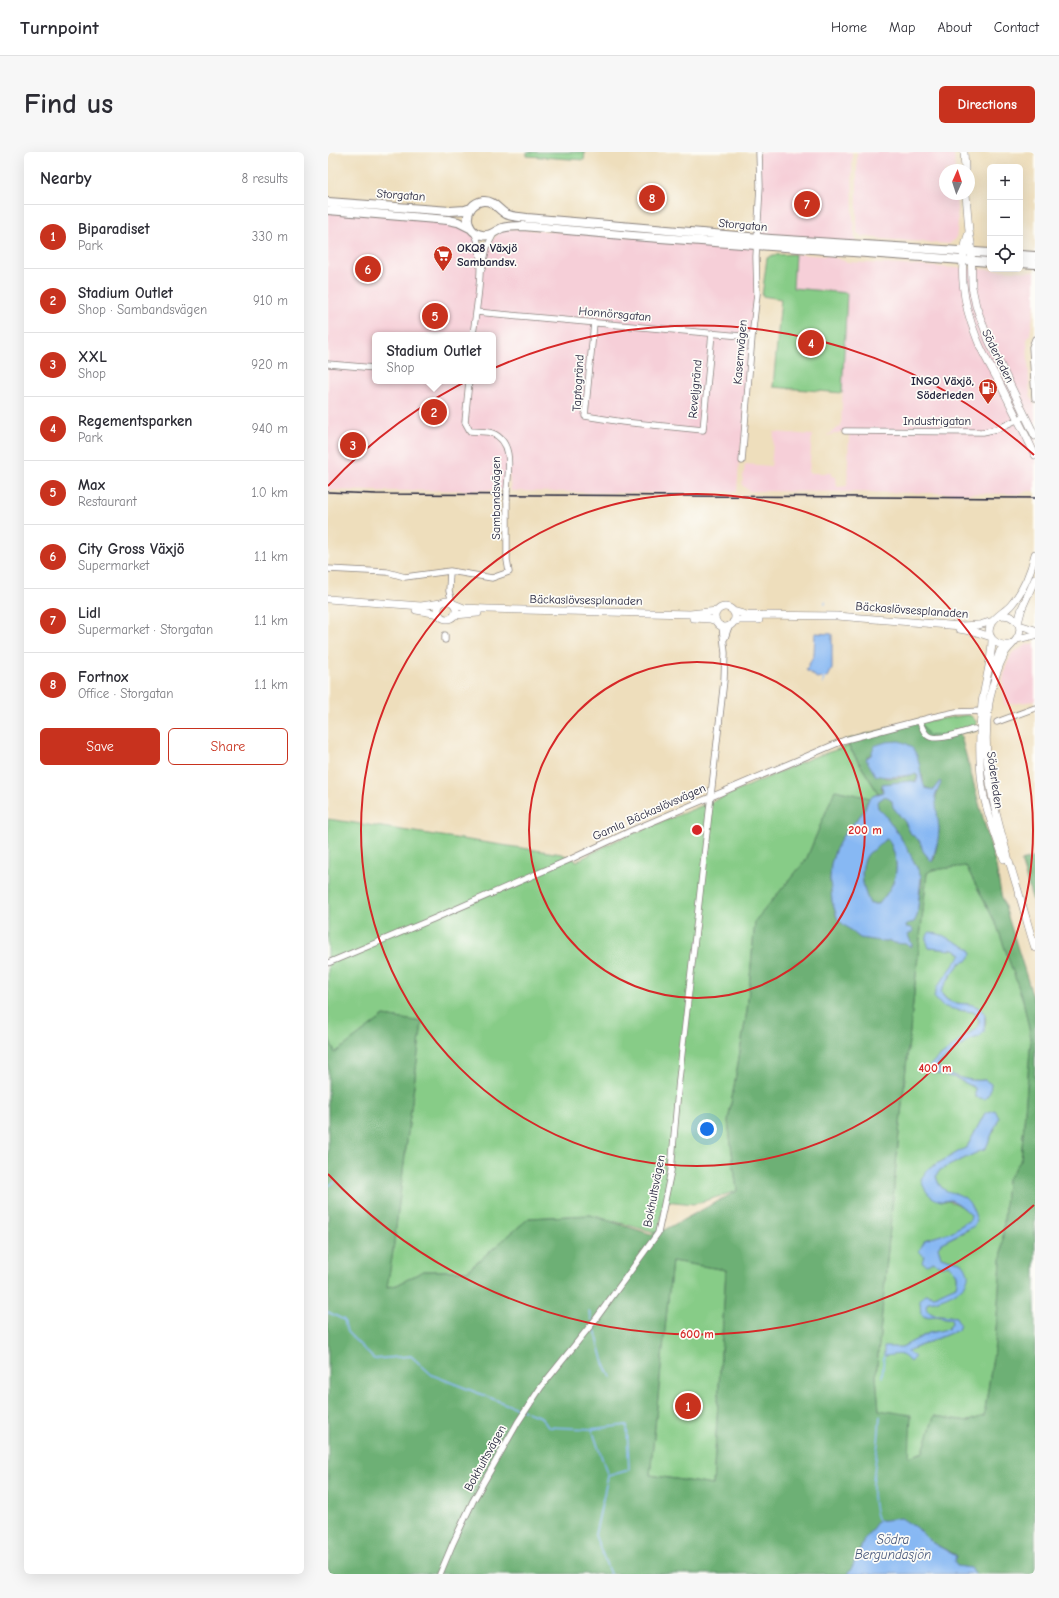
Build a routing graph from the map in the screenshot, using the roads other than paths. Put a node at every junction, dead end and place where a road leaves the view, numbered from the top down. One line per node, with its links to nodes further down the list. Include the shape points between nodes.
1 (759, 152): 11 (street, Kasernvägen)
2 (964, 152): 3 (street)
3 (965, 164)
4 (966, 200): 12 (street, via 969,231)
5 (328, 202): 7 (main road, Storgatan, via 450,211)
6 (497, 206): 7 (main road, Storgatan, via 485,201); 10 (main road, via 502,218); 11 (main road, Storgatan, via 506,214 527,218)
7 (471, 208): 9 (main road, via 468,217)
8 (328, 210): 9 (main road, Storgatan, via 448,220)
9 (472, 230): 10 (main road, Storgatan, via 483,236); 20 (street, via 478,239)
10 (496, 232): 11 (main road, Storgatan, via 513,226 523,226); 20 (street, via 487,247)
11 (757, 242): 12 (main road, Storgatan); 16 (main road, Storgatan); 25 (street, Kasernvägen, via 757,294)
12 (967, 251): 13 (main road, Storgatan); 16 (street)
13 (987, 253)
14 (1023, 255): 15 (main road)
15 (1035, 256)
16 (967, 260): 17 (main road, Storgatan); 31 (street, Söderleden, via 978,311 989,341); 33 (street, Söderleden, via 962,270 968,313 976,337)
17 (987, 262)
18 (1023, 264): 19 (main road)
19 (1035, 264)
20 (479, 279): 21 (street)
21 (476, 312): 22 (street, Honnörsgatan); 23 (street)
22 (594, 323): 24 (street, Honnörsgatan); 32 (street, Taptogränd, via 585,416)
23 (474, 332)
24 (712, 333): 25 (street, Honnörsgatan); 32 (street, Reveljgränd, via 703,430)
25 (752, 337): 37 (street, Kasernvägen)
26 (1035, 339): 30 (street, via 1032,347)
27 (328, 364): 28 (street)
28 (372, 368)
29 (469, 384): 40 (street, Sambandsvägen, bridge, via 465,422 470,431 491,433 505,442 508,455 509,572 492,578)
30 (1035, 398)
31 (1025, 416): 33 (street, Industrigatan); 35 (street, Söderleden)
32 (614, 420)
33 (1018, 420): 34 (street, Industrigatan, via 983,432); 36 (street, Söderleden)
34 (845, 431)
35 (1035, 436)
36 (1035, 455)
37 (742, 461)
38 (1035, 554): 51 (street, via 1024,583)
39 (328, 568): 40 (street, via 387,572 405,577)
40 (450, 571): 42 (street)
41 (1035, 579): 53 (street, Söderleden)
42 (449, 591): 44 (street); 46 (street)
43 (328, 599): 44 (street, Bäckaslövsesplanaden, via 421,606)
44 (442, 602): 46 (street, Bäckaslövsesplanaden); 49 (street, via 438,608)
45 (328, 603): 49 (street, Bäckaslövsesplanaden, via 413,609)
46 (453, 603): 47 (street, Bäckaslövsesplanaden, via 464,608 487,609 690,614); 50 (street)
47 (717, 611): 48 (street, Bäckaslövsesplanaden, via 724,607); 52 (street, via 715,616)
48 (733, 611): 51 (street, Bäckaslövsesplanaden, via 755,615 837,616 961,626 979,625); 52 (street, via 735,617)
49 (439, 614): 50 (street, Bäckaslövsesplanaden, via 447,619)
50 (455, 615): 52 (street, Bäckaslövsesplanaden, via 478,613 706,618)
51 (1000, 617): 53 (street, via 1013,618); 56 (street, Söderleden, via 990,630)
52 (725, 624): 56 (street, Bäckaslövsesplanaden, via 740,620 850,621 957,629); 63 (street, Bokhultsvägen, via 725,666)
53 (1018, 624): 54 (street); 57 (street, Söderleden, via 1020,634)
54 (1035, 630)
55 (1035, 635): 57 (street)
56 (992, 638): 57 (street, via 996,643); 59 (street, Söderleden, via 991,660 983,697)
57 (1011, 643): 59 (street, Söderleden, via 999,666)
58 (1035, 708): 61 (street)
59 (985, 711): 60 (street, Gamla Bäckaslövsvägen, via 956,712); 64 (street, Söderleden, via 992,797)
60 (919, 720): 62 (street, via 927,736 933,738); 63 (street, Gamla Bäckaslövsvägen, via 845,740)
61 (998, 722)
62 (974, 729)
63 (711, 797): 65 (street, Gamla Bäckaslövsvägen); 66 (street, Bokhultsvägen, via 671,1171 658,1233 595,1320 541,1387 518,1422 474,1501)
64 (1034, 945)
65 (328, 963)
66 (440, 1574)

